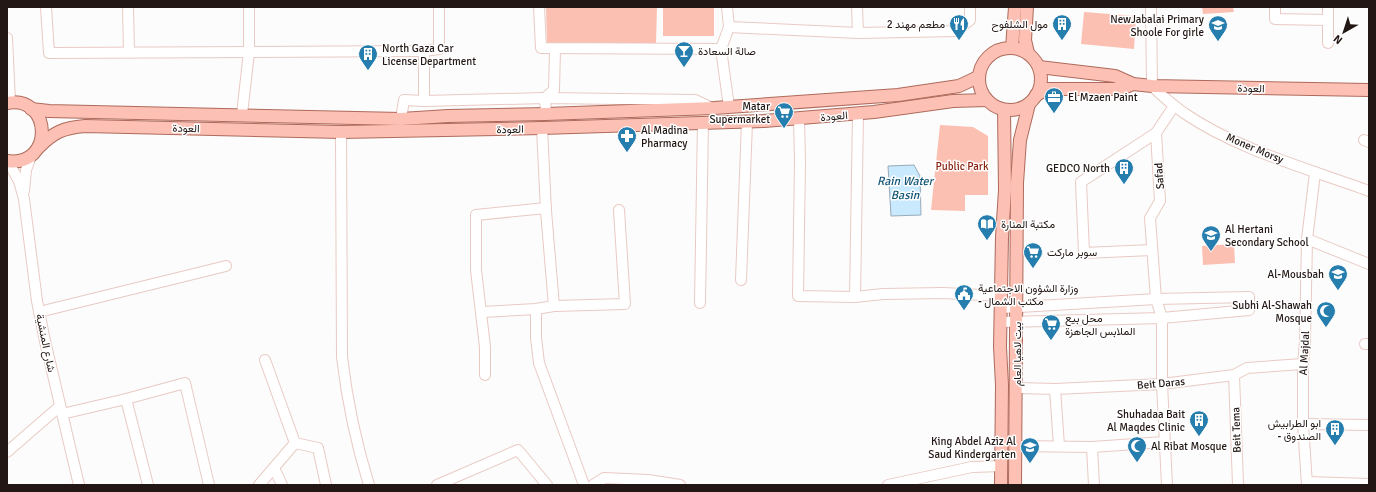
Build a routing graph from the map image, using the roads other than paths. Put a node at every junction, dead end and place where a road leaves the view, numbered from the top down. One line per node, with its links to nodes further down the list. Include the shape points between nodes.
1 (46, 7): 23 (street, via 49,53)
2 (128, 7): 23 (street)
3 (249, 7): 24 (street)
4 (439, 7): 22 (street, via 439,49)
5 (539, 7): 20 (street, via 541,48)
6 (727, 7): 15 (street)
7 (857, 7): 16 (street)
8 (970, 7): 16 (street, via 970,20 956,31)
9 (1015, 7): 19 (main road)
10 (1027, 7): 25 (main road, via 1025,40)
11 (1151, 7): 29 (street)
12 (1275, 7): 14 (street, via 1275,19)
13 (1328, 7): 14 (street)
14 (1328, 20): 18 (street)
15 (729, 27): 16 (street); 21 (street)
16 (858, 33)
17 (7, 38): 35 (street)
18 (1328, 43)
19 (1012, 48): 25 (main road); 27 (main road, via 998,50 989,55)
20 (555, 49): 21 (street); 31 (street, via 554,90)
21 (721, 49): 37 (street)
22 (424, 51): 24 (street); 34 (street)
23 (129, 52): 24 (street)
24 (249, 52): 41 (street)
25 (1028, 53): 26 (main road)
26 (1039, 67): 28 (main road, العودة, via 1115,76); 32 (main road, via 1041,80)
27 (978, 77): 33 (main road, via 979,87); 37 (main road, العودة, via 959,86 898,95)
28 (1134, 84): 29 (main road, العودة); 32 (main road, العودة, via 1121,88 1047,89)
29 (1152, 86): 30 (main road, العودة); 36 (street, Moner Morsy)
30 (1369, 90)
31 (545, 98): 34 (street); 38 (street, via 695,100); 42 (street)
32 (1033, 99): 40 (main road, via 1020,109); 70 (main road, بيت لاهيا العام, via 1020,140)
33 (987, 100): 40 (main road); 43 (main road, العودة, via 952,101)
34 (424, 101): 44 (street, via 404,100)
35 (9, 102): 39 (main road, العودة, via 20,103)
36 (1174, 106): 50 (street); 54 (street, Moner Morsy, via 1234,141)
37 (729, 107): 38 (main road, العودة)
38 (714, 108): 42 (main road, العودة)
39 (31, 109): 41 (main road, العودة, via 63,112); 51 (main road, via 38,116 42,128)
40 (1004, 110): 64 (main road, بيت لاهيا العام)
41 (242, 114): 44 (main road, العودة)
42 (546, 114): 44 (main road, العودة)
43 (858, 114): 45 (main road, العودة); 65 (street)
44 (401, 119)
45 (799, 119): 47 (main road, العودة); 65 (street, via 798,296)
46 (703, 122): 47 (main road, العودة); 48 (main road, العودة); 67 (street)
47 (747, 122): 63 (street)
48 (542, 128): 49 (main road, العودة); 57 (street)
49 (341, 132): 51 (main road, العودة, via 85,126 58,131); 104 (street, via 342,357 346,391)
50 (1156, 133): 60 (street, Safad, via 1160,201 1150,218); 60 (street, via 1081,182 1084,253)
51 (39, 146): 52 (main road, العودة)
52 (30, 156): 53 (main road, via 19,161); 56 (street, شارع المنشية, via 25,175)
53 (7, 162): 56 (street, شارع المنشية, via 16,174)
54 (1315, 173): 55 (street, Moner Morsy); 59 (street, Al Majdal)
55 (1369, 191)
56 (24, 199): 72 (street, شارع المنشية)
57 (546, 208): 68 (street); 73 (street, via 476,215 476,270)
58 (619, 210): 68 (street, via 625,304)
59 (1307, 239): 61 (street); 78 (street, Al Majdal)
60 (1152, 250): 66 (street, Safad)
61 (1369, 264)
62 (226, 266): 72 (street)
63 (741, 280)
64 (1002, 296): 65 (street, via 943,293); 69 (main road, بيت لاهيا العام)
65 (855, 297)
66 (1156, 299): 70 (street); 74 (street, Safad); 74 (street, via 1249,297 1249,310)
67 (700, 303)
68 (554, 306): 71 (street)
69 (1002, 308): 70 (street); 75 (main road, بيت لاهيا العام)
70 (1016, 308): 76 (main road, بيت لاهيا العام)
71 (536, 309): 73 (street); 107 (street, via 539,363)
72 (39, 312): 85 (street, شارع المنشية)
73 (482, 312): 79 (street)
74 (1162, 318): 76 (street); 81 (street, Safad)
75 (1001, 322): 76 (street); 94 (main road, بيت لاهيا العام)
76 (1017, 322): 82 (main road, بيت لاهيا العام)
77 (265, 360): 89 (street)
78 (1303, 364): 80 (street, Beit Daras, via 1247,368); 86 (street, Al Majdal)
79 (485, 375)
80 (1234, 375): 81 (street, Beit Daras); 115 (street, Beit Tema)
81 (1162, 384): 83 (street, Beit Daras); 88 (street, Safad)
82 (1017, 388): 83 (street, Beit Daras); 90 (main road, بيت لاهيا العام)
83 (1055, 389): 91 (street)
84 (126, 400): 85 (street); 99 (street); 100 (street, via 185,382)
85 (61, 410): 93 (street); 98 (street, شارع المنشية)
86 (1303, 424): 87 (street); 96 (street, Al Majdal)
87 (1369, 425)
88 (1164, 442): 92 (street); 114 (street, Safad)
89 (295, 443): 95 (street); 103 (street, via 318,448)
90 (1016, 446): 91 (street); 112 (main road, بيت لاهيا العام)
91 (1059, 446): 92 (street)
92 (1092, 447): 113 (street)
93 (7, 452)
94 (1002, 466): 110 (street, via 972,467); 111 (main road, بيت لاهيا العام)
95 (274, 468): 101 (street); 102 (street)
96 (1307, 484): 97 (street)
97 (1369, 484)
98 (79, 485)
99 (148, 485)
100 (209, 485)
101 (259, 485)
102 (282, 485)
103 (326, 485)
104 (368, 485)
105 (437, 485): 106 (street, via 518,450)
106 (547, 485)
107 (584, 485)
108 (593, 485): 109 (street, via 604,478 648,480)
109 (680, 485)
110 (888, 485)
111 (1001, 485)
112 (1015, 485)
113 (1094, 485)
114 (1167, 485)
115 (1238, 485)

